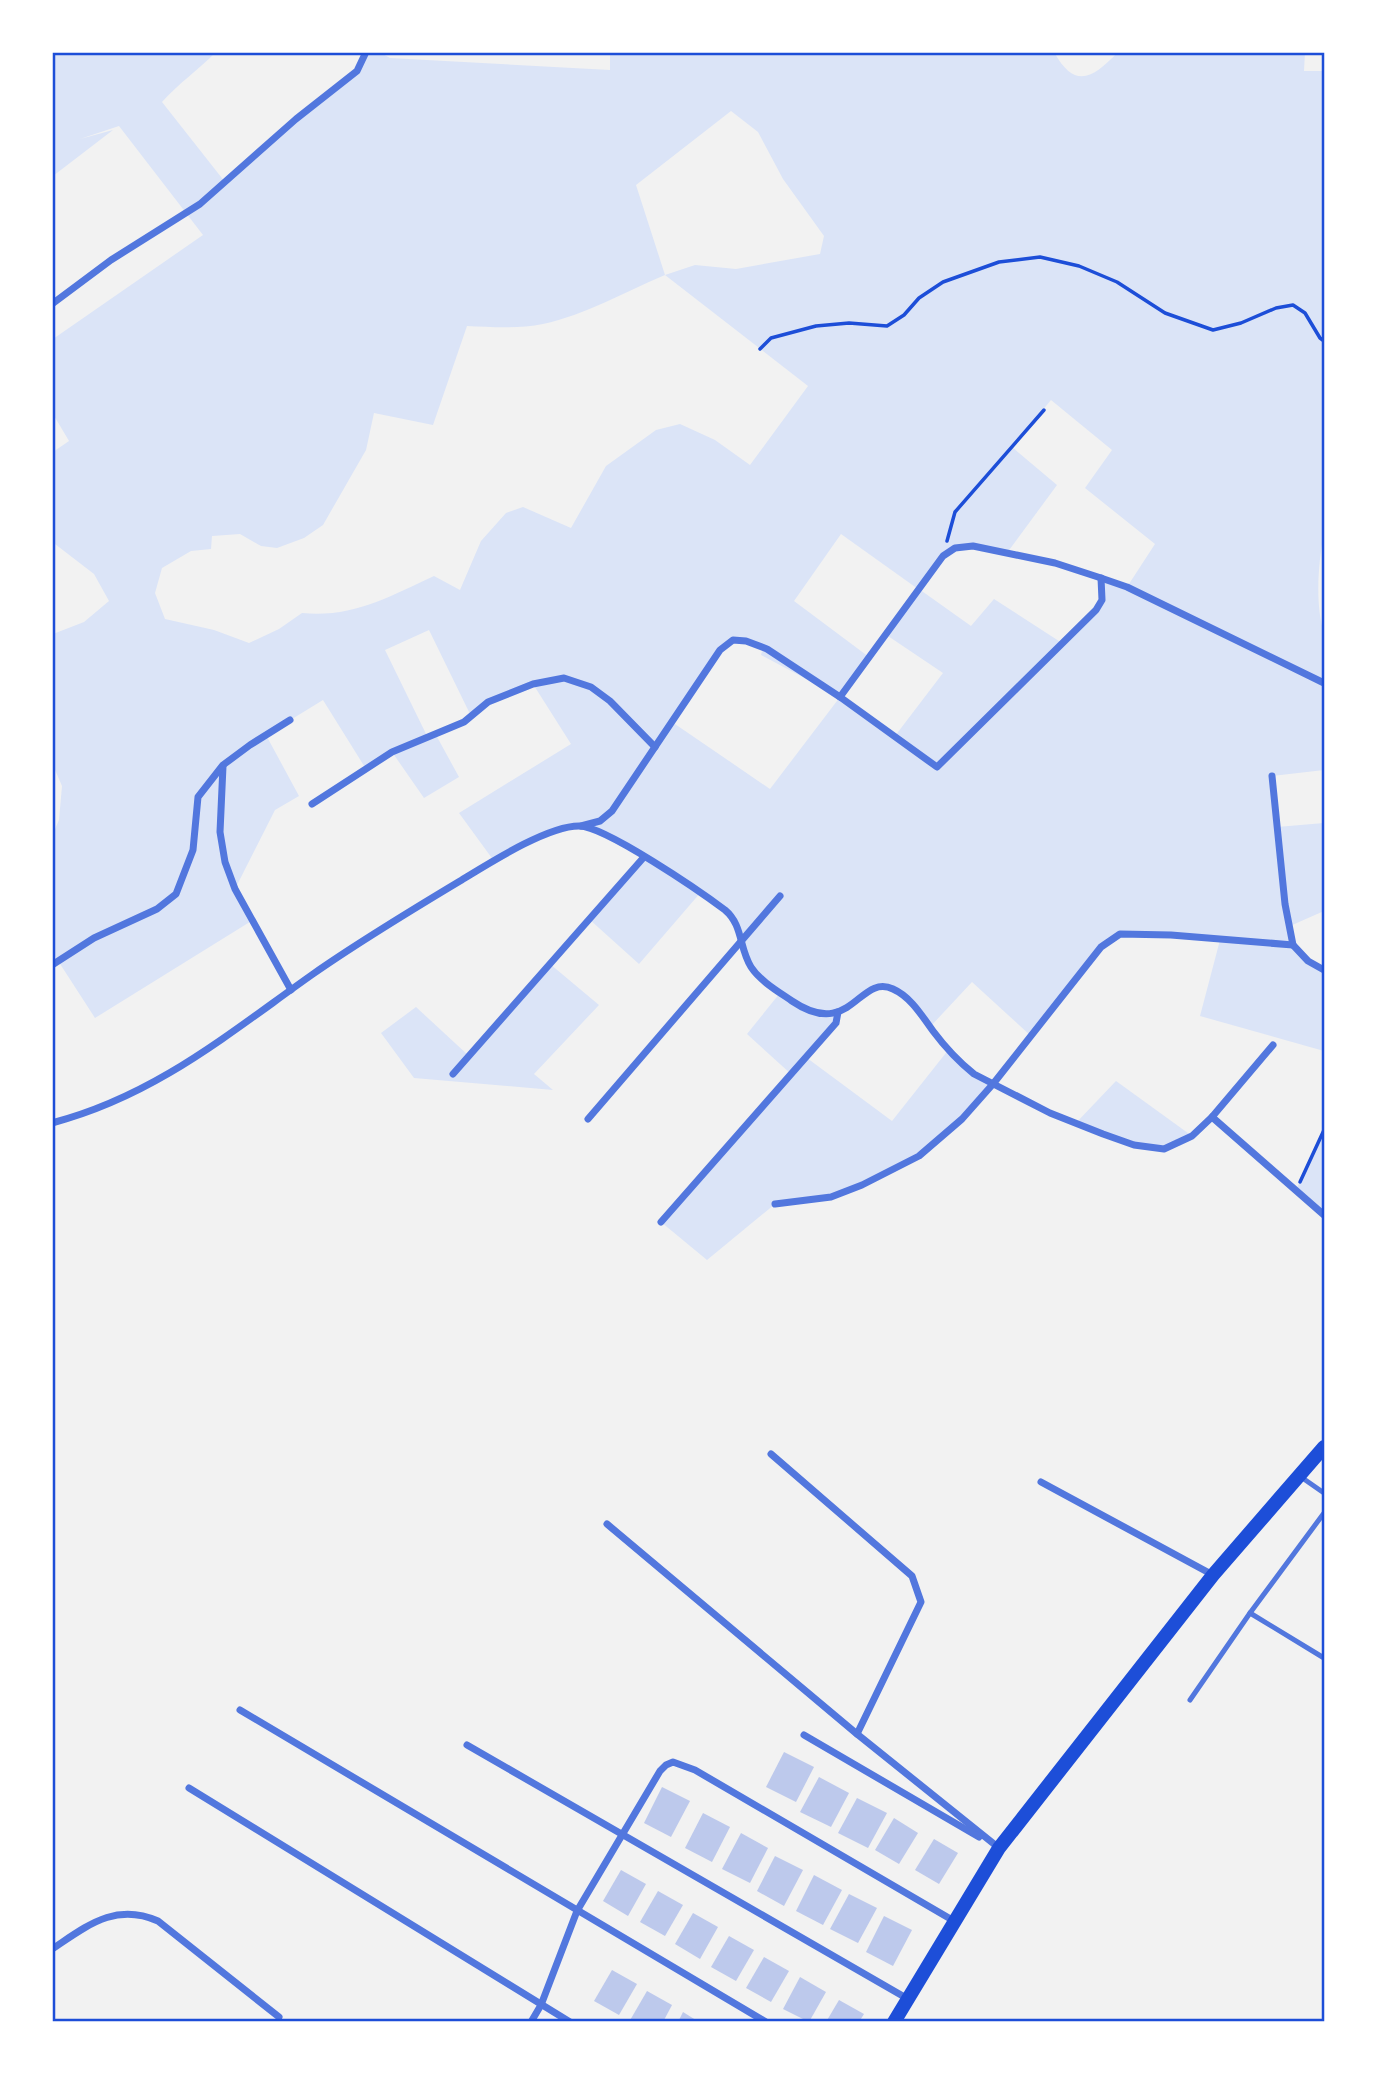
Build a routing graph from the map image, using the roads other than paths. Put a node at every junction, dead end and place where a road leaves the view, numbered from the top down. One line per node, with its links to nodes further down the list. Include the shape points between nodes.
1 (366, 52): 2 (street, via 357,71 296,118 200,204)
2 (52, 304)
3 (1101, 578): 4 (street); 5 (street, via 973,546 955,548 943,555); 5 (street, via 1102,600 1096,610 937,767)
4 (1325, 682)
5 (840, 696): 7 (street, via 767,649 733,640 720,650)
6 (290, 720): 8 (street)
7 (655, 747): 10 (street, via 610,701 591,687 564,678 533,684 488,702 464,722 392,752); 11 (street, via 612,811 600,821)
8 (223, 765): 16 (street, via 198,797 193,850 176,894 157,909 94,938); 18 (street, via 220,832 225,862)
9 (1272, 776): 15 (street)
10 (312, 804)
11 (580, 826): 12 (street, via 605,833); 18 (street, via 554,831 494,861 353,946)
12 (644, 857): 14 (street, via 735,918); 21 (street)
13 (780, 895): 14 (street)
14 (741, 939): 19 (street, via 751,968 766,982 818,1014); 24 (street)
15 (1293, 945): 17 (street); 22 (street, via 1120,934 1101,947)
16 (52, 965)
17 (1325, 970)
18 (291, 990): 25 (street, via 189,1063 130,1096)
19 (838, 1012): 22 (street, via 873,990 891,987 907,997 963,1065); 28 (street, via 836,1023)
20 (1273, 1045): 23 (street)
21 (453, 1074)
22 (993, 1084): 23 (street, via 1133,1144 1164,1149 1192,1136); 26 (street, via 919,1156 831,1197)
23 (1212, 1117): 27 (street)
24 (588, 1119)
25 (52, 1122)
26 (775, 1204)
27 (1325, 1215)
28 (661, 1222)
29 (1325, 1447): 31 (main road)
30 (771, 1454): 41 (street, via 912,1576 921,1602)
31 (1298, 1475): 33 (lane); 36 (main road)
32 (1041, 1482): 36 (street)
33 (1325, 1493)
34 (1325, 1513): 37 (lane)
35 (607, 1524): 41 (street)
36 (1213, 1575): 46 (main road)
37 (1250, 1613): 38 (lane); 39 (lane)
38 (1325, 1658)
39 (1190, 1700)
40 (240, 1710): 47 (street)
41 (857, 1734): 46 (street)
42 (804, 1735): 46 (street)
43 (467, 1745): 45 (street)
44 (189, 1788): 51 (street)
45 (622, 1834): 47 (street); 48 (street, via 660,1771 673,1762 681,1764); 50 (street)
46 (999, 1848): 48 (main road)
47 (577, 1911): 51 (street); 55 (street)
48 (955, 1922): 50 (main road)
49 (52, 1949): 52 (street, via 98,1919 145,1916 158,1921)
50 (908, 1999): 56 (main road)
51 (541, 2005): 53 (street); 54 (street)
52 (280, 2020)
53 (531, 2021)
54 (570, 2021)
55 (766, 2021)
56 (894, 2021)

